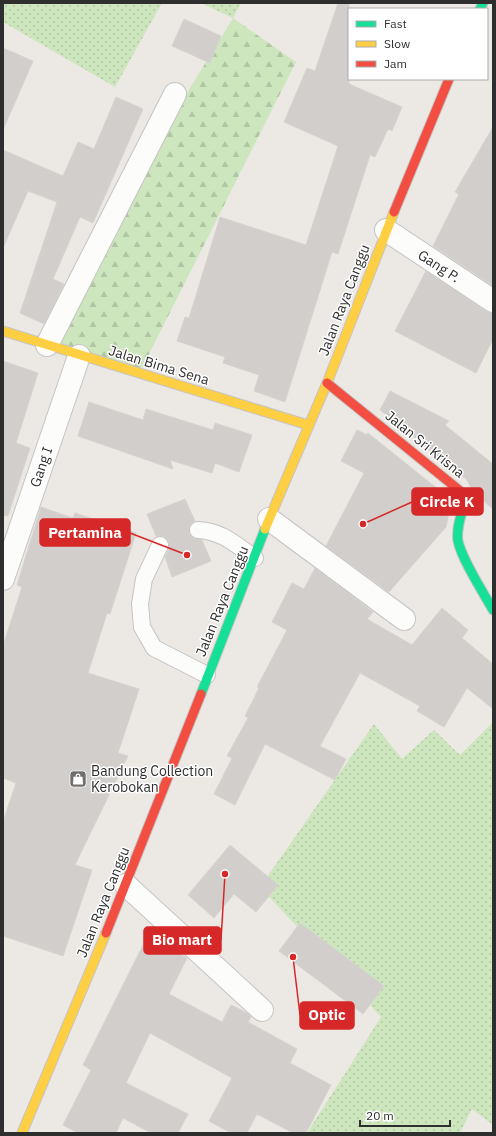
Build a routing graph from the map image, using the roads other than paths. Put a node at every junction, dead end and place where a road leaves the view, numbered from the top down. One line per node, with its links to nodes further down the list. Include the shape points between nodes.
1 (449, 80): 3 (main road, Jalan Raya Canggu)
2 (175, 94): 6 (street)
3 (386, 230): 4 (street, Gang P.); 8 (main road, Jalan Raya Canggu)
4 (493, 301)
5 (3, 331): 6 (main road, Jalan Bima Sena)
6 (47, 345): 7 (main road, Jalan Bima Sena)
7 (79, 356): 9 (main road, Jalan Bima Sena); 14 (street, Gang I)
8 (327, 383): 9 (main road, Jalan Raya Canggu); 15 (main road, Jalan Sri Krisna, via 460,490 464,502 458,541)
9 (308, 425): 10 (main road, Jalan Raya Canggu)
10 (269, 519): 13 (main road, Jalan Raya Canggu); 16 (street)
11 (198, 530): 13 (lane, via 220,534)
12 (160, 545): 17 (lane, via 144,579 140,604 142,627 154,648)
13 (255, 558): 17 (main road, Jalan Raya Canggu)
14 (3, 579)
15 (493, 610)
16 (404, 619)
17 (207, 675): 18 (main road, Jalan Raya Canggu)
18 (126, 885): 19 (street); 20 (main road, Jalan Raya Canggu)
19 (262, 1010)
20 (22, 1133)

